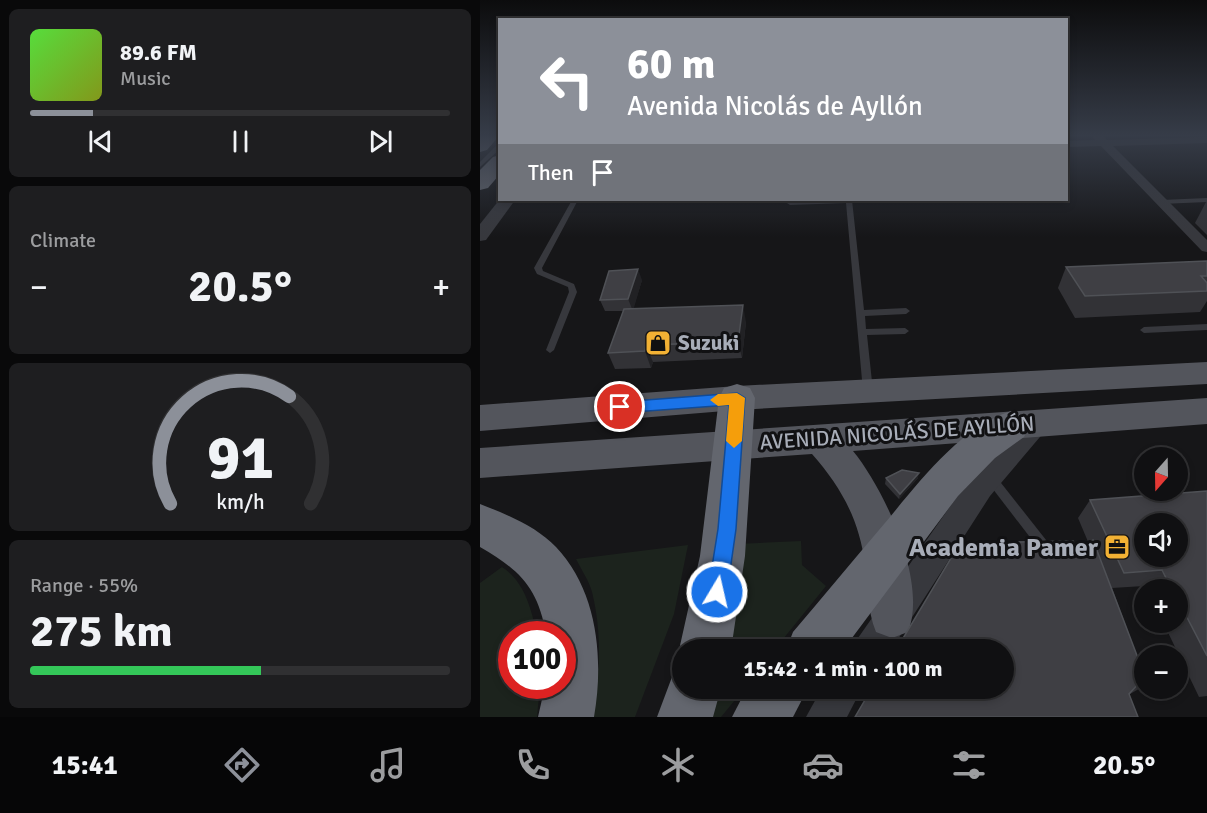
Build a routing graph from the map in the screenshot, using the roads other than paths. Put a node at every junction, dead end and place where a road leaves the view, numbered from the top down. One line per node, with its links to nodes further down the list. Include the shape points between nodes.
1 (492, 169): 3 (highway)
2 (1129, 169): 9 (street)
3 (480, 183)
4 (1207, 200): 9 (lane)
5 (506, 201): 11 (street)
6 (574, 201): 19 (lane, via 538,268 571,286 573,292)
7 (829, 201): 10 (lane)
8 (849, 201): 14 (lane)
9 (1161, 202): 12 (street)
10 (790, 203)
11 (480, 236)
12 (1207, 248)
13 (906, 311): 14 (lane)
14 (862, 313): 18 (lane)
15 (1207, 327): 16 (lane)
16 (1144, 330)
17 (905, 331): 18 (lane)
18 (864, 332): 21 (lane)
19 (550, 350)
20 (1207, 374): 21 (main road, AVENIDA NICOLÁS DE AYLLÓN)
21 (868, 392): 22 (main road, AVENIDA NICOLÁS DE AYLLÓN)
22 (737, 398): 24 (main road, AVENIDA NICOLÁS DE AYLLÓN); 27 (highway)
23 (1207, 411): 25 (main road, AVENIDA NICOLÁS DE AYLLÓN)
24 (480, 418)
25 (1024, 425): 26 (main road, AVENIDA NICOLÁS DE AYLLÓN); 29 (street); 31 (highway, via 981,447 944,483)
26 (820, 439): 27 (main road, AVENIDA NICOLÁS DE AYLLÓN); 31 (main road, via 860,485)
27 (734, 445): 28 (main road, AVENIDA NICOLÁS DE AYLLÓN); 34 (highway, via 722,569)
28 (480, 463)
29 (989, 476): 32 (lane); 33 (street)
30 (480, 524): 39 (highway, via 540,563 561,601 573,648 574,670)
31 (885, 554): 33 (main road); 35 (highway)
32 (1054, 564)
33 (881, 633)
34 (707, 639)
35 (819, 639)
36 (691, 699): 40 (highway)
37 (773, 699): 41 (highway)
38 (837, 699): 42 (street)
39 (566, 717)
40 (685, 717)
41 (760, 717)
42 (825, 717)

